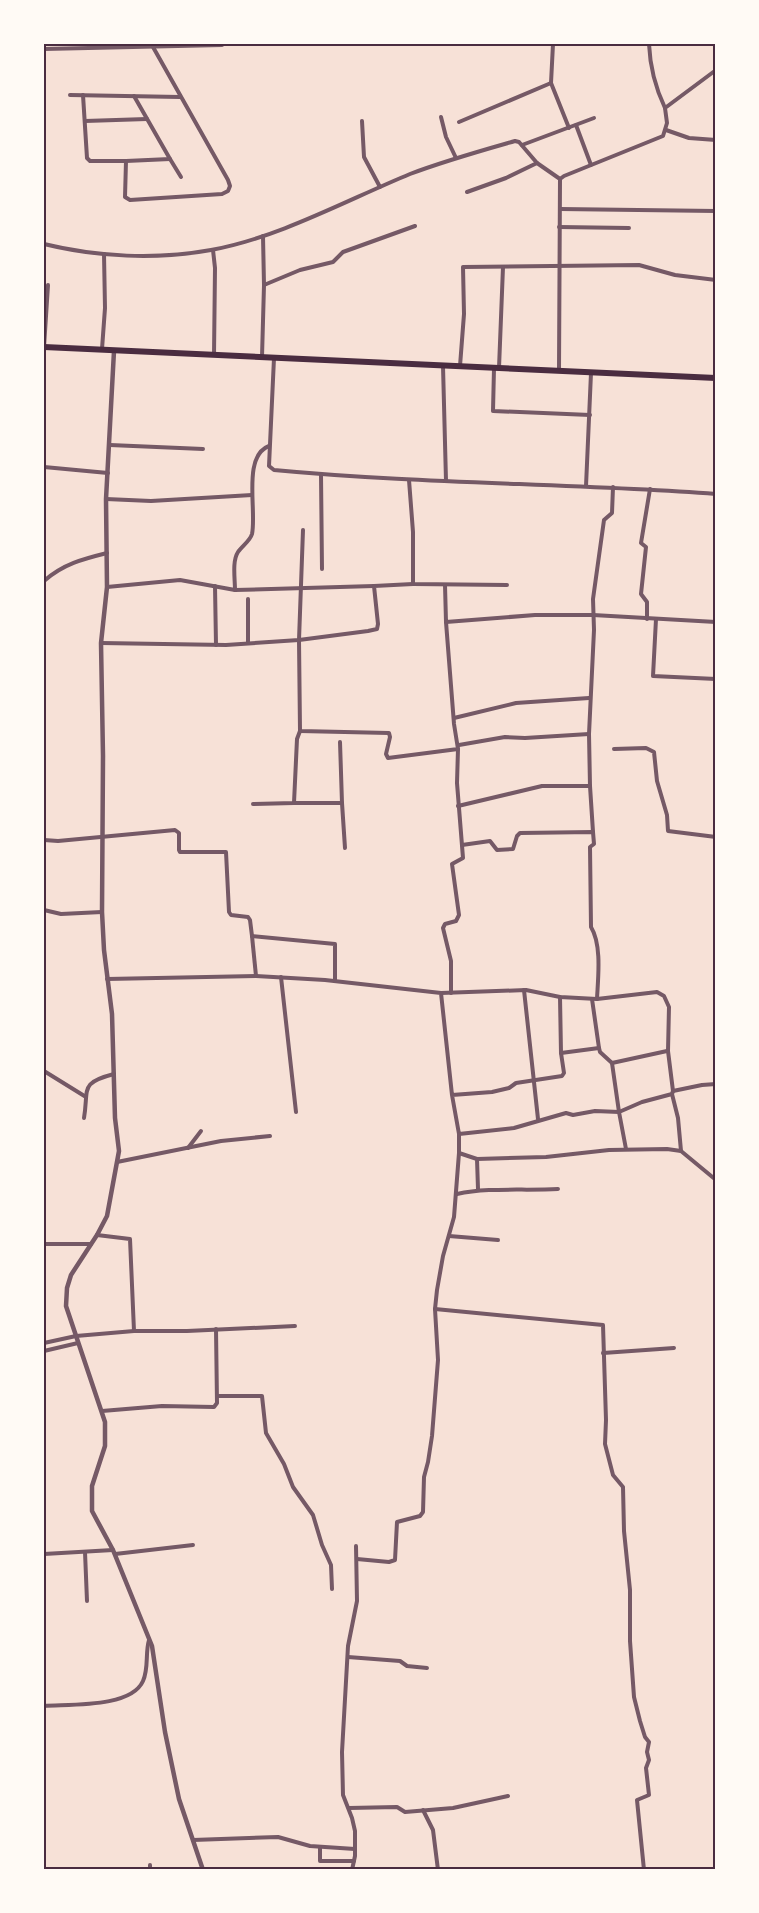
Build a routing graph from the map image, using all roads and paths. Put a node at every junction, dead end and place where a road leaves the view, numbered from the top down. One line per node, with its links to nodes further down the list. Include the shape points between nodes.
1 (553, 44): 8 (street)
2 (649, 44): 13 (street, via 654,82)
3 (187, 45): 4 (street); 5 (street)
4 (222, 45)
5 (153, 47): 6 (street); 12 (street)
6 (44, 49)
7 (716, 70): 13 (street)
8 (551, 83): 19 (street); 21 (street)
9 (70, 95): 10 (street)
10 (83, 95): 11 (street); 17 (street)
11 (134, 96): 12 (street); 16 (street)
12 (180, 96): 27 (street, via 228,180 228,191 130,200 125,196)
13 (665, 108): 22 (street)
14 (441, 117): 25 (street)
15 (594, 118): 20 (street)
16 (147, 119): 17 (street); 26 (street)
17 (85, 121): 27 (street, via 88,160)
18 (362, 122): 32 (street, via 364,157)
19 (459, 122)
20 (576, 124): 21 (street); 29 (street)
21 (569, 128): 24 (street)
22 (666, 130): 23 (street, via 689,138); 29 (street, via 658,139)
23 (716, 140)
24 (522, 146): 25 (street, via 514,141); 28 (street)
25 (456, 158): 32 (street)
26 (170, 159): 27 (street); 30 (street)
27 (126, 160)
28 (537, 164): 31 (street); 33 (street)
29 (591, 165): 31 (street)
30 (181, 177)
31 (560, 179): 34 (street)
32 (380, 188): 39 (street)
33 (467, 192)
34 (560, 209): 35 (street); 37 (street)
35 (716, 211)
36 (415, 226): 46 (street, via 344,252 333,262 300,270)
37 (559, 228): 38 (street); 43 (street)
38 (629, 228)
39 (267, 235): 41 (street); 46 (street)
40 (44, 244): 42 (street)
41 (213, 250): 42 (street, via 157,256); 51 (street)
42 (104, 254): 49 (street)
43 (559, 266): 44 (street); 45 (street, via 639,265); 56 (street)
44 (503, 267): 54 (street, via 463,267); 55 (street)
45 (716, 280)
46 (268, 284): 52 (street)
47 (48, 285): 48 (street)
48 (44, 346): 49 (main road)
49 (102, 350): 50 (main road)
50 (114, 351): 51 (main road); 60 (street)
51 (214, 355): 52 (main road)
52 (268, 357): 53 (main road); 61 (street)
53 (443, 366): 54 (main road); 67 (street)
54 (460, 366): 55 (main road)
55 (497, 368): 56 (main road); 59 (street, via 493,411)
56 (560, 371): 57 (main road)
57 (591, 373): 58 (main road); 59 (street)
58 (716, 378)
59 (590, 415): 68 (street)
60 (110, 445): 62 (street); 64 (street)
61 (266, 447): 65 (street, via 272,469); 72 (street, via 257,457)
62 (202, 449)
63 (44, 467): 64 (street)
64 (109, 473): 73 (street)
65 (321, 474): 66 (street); 76 (street)
66 (409, 480): 67 (street); 78 (street)
67 (446, 481): 68 (street)
68 (586, 486): 69 (street)
69 (613, 487): 70 (street); 87 (street, via 612,513 604,520 594,580)
70 (650, 489): 71 (street); 88 (street, via 641,543 646,547 641,594 647,602)
71 (716, 494)
72 (252, 495): 73 (street, via 151,501); 85 (street, via 252,533 236,557)
73 (106, 499): 75 (street)
74 (303, 530): 82 (street)
75 (108, 552): 77 (street, via 71,562); 84 (street)
76 (322, 569)
77 (44, 581)
78 (413, 584): 79 (street); 83 (street)
79 (446, 585): 80 (street); 90 (street)
80 (507, 585)
81 (215, 586): 84 (street, via 180,580); 85 (street); 95 (street)
82 (301, 586): 83 (street); 85 (street); 92 (street)
83 (374, 586): 92 (street, via 377,628)
84 (107, 587): 93 (street)
85 (235, 590)
86 (248, 599): 94 (street)
87 (593, 615): 88 (street); 90 (street, via 512,615); 97 (street)
88 (647, 619): 89 (street)
89 (656, 620): 91 (street); 96 (street, via 653,676)
90 (446, 622): 98 (street)
91 (716, 622)
92 (299, 640): 94 (street); 99 (street)
93 (101, 643): 95 (street); 110 (street)
94 (248, 643): 95 (street)
95 (216, 645)
96 (716, 679)
97 (590, 698): 98 (street, via 516,703); 100 (street)
98 (454, 718): 102 (street)
99 (300, 731): 102 (street, via 389,733 388,758); 105 (street)
100 (589, 734): 102 (street, via 505,737); 104 (street)
101 (340, 742): 106 (street)
102 (458, 747): 108 (street)
103 (614, 749): 111 (street, via 646,748 654,752 668,831)
104 (590, 786): 108 (street, via 542,786); 109 (street)
105 (294, 803): 106 (street); 107 (street)
106 (342, 803): 114 (street)
107 (253, 804)
108 (458, 806): 113 (street)
109 (593, 832): 113 (street, via 520,834 513,849 497,850 490,842); 126 (street, via 591,927 599,970)
110 (103, 836): 112 (street); 116 (street); 117 (street, via 175,830 179,833 180,852 226,852 229,912 248,917)
111 (716, 837)
112 (44, 840)
113 (462, 845): 124 (street, via 463,859 452,864 459,915 456,921 443,926 451,961)
114 (345, 848)
115 (44, 910): 116 (street)
116 (102, 912): 120 (street)
117 (252, 936): 118 (street); 121 (street, via 335,944)
118 (256, 976): 119 (street); 120 (street)
119 (281, 977): 121 (street); 138 (street)
120 (107, 980): 132 (street)
121 (335, 981): 123 (street)
122 (524, 990): 124 (street); 125 (street); 133 (street)
123 (441, 993): 124 (street); 136 (street)
124 (451, 993)
125 (560, 997): 126 (street); 129 (street)
126 (594, 999): 127 (street); 128 (street, via 657,992 664,996 669,1007)
127 (599, 1048): 129 (street); 130 (street)
128 (668, 1051): 130 (street); 135 (street)
129 (561, 1053): 133 (street, via 563,1076)
130 (612, 1063): 139 (street)
131 (44, 1071): 137 (street)
132 (114, 1074): 137 (street, via 95,1080); 150 (street)
133 (533, 1081): 136 (street, via 492,1092); 141 (street)
134 (716, 1084): 135 (street)
135 (672, 1093): 139 (street); 147 (street)
136 (452, 1095): 143 (street)
137 (86, 1097): 140 (street)
138 (296, 1112)
139 (619, 1112): 141 (street, via 566,1113); 146 (street)
140 (84, 1118)
141 (538, 1119): 143 (street, via 514,1128)
142 (201, 1131): 145 (street)
143 (459, 1134): 148 (street)
144 (270, 1136): 145 (street)
145 (188, 1148): 150 (street)
146 (626, 1149): 147 (street); 149 (street)
147 (681, 1151): 151 (street)
148 (459, 1153): 149 (street); 154 (street)
149 (477, 1159): 152 (street)
150 (117, 1162): 155 (street, via 106,1216)
151 (716, 1180)
152 (478, 1189): 153 (street); 154 (street)
153 (558, 1189)
154 (457, 1194): 156 (street)
155 (97, 1235): 159 (street); 163 (street, via 130,1239)
156 (449, 1236): 157 (street); 160 (street, via 442,1256)
157 (498, 1240)
158 (44, 1244): 159 (street)
159 (91, 1244): 164 (street, via 67,1288 66,1306)
160 (435, 1308): 169 (street, via 603,1325); 177 (street, via 438,1360 423,1512 397,1522 395,1560)
161 (295, 1326): 162 (street)
162 (216, 1329): 163 (street); 170 (street)
163 (134, 1331): 164 (street)
164 (76, 1336): 165 (street); 166 (street)
165 (44, 1343)
166 (78, 1343): 168 (street); 171 (street)
167 (675, 1348): 169 (street)
168 (44, 1351)
169 (603, 1353): 194 (street, via 605,1444 613,1475 622,1487 634,1697 649,1743 649,1795 637,1800)
170 (218, 1396): 171 (street, via 214,1407); 178 (street, via 262,1396 266,1433 293,1487 313,1515 331,1565)
171 (102, 1411): 175 (street, via 105,1446 92,1486 92,1511)
172 (193, 1545): 175 (street)
173 (356, 1546): 177 (street)
174 (88, 1552): 175 (street); 176 (street); 179 (street)
175 (114, 1552): 180 (street)
176 (44, 1554)
177 (357, 1559): 181 (street, via 357,1601)
178 (332, 1589)
179 (87, 1601)
180 (149, 1640): 183 (street, via 143,1682 130,1696); 187 (street, via 179,1799)
181 (348, 1657): 182 (street, via 400,1661 407,1666); 185 (street, via 342,1752 344,1795)
182 (427, 1668)
183 (44, 1706)
184 (508, 1796): 186 (street)
185 (349, 1808): 186 (street); 189 (street)
186 (423, 1810): 193 (street, via 433,1830)
187 (192, 1840): 188 (street, via 278,1837); 191 (street)
188 (320, 1847): 189 (street); 190 (street, via 320,1861)
189 (355, 1849): 190 (street)
190 (354, 1861): 192 (street)
191 (203, 1869)
192 (352, 1869)
193 (438, 1869)
194 (644, 1869)

